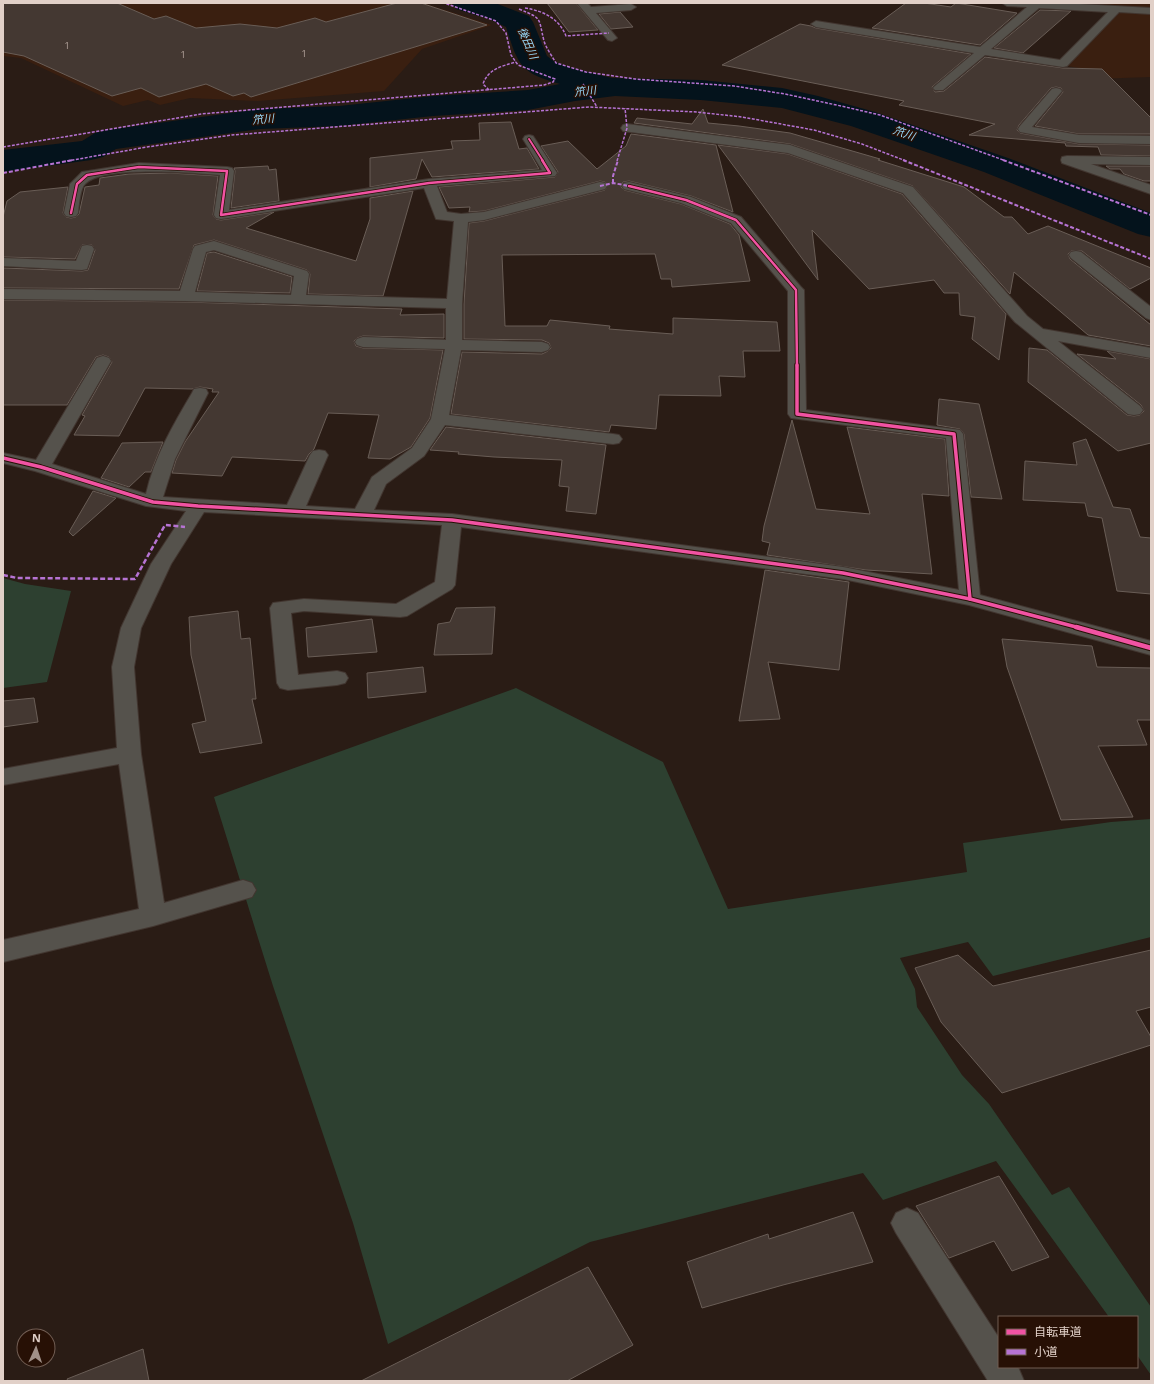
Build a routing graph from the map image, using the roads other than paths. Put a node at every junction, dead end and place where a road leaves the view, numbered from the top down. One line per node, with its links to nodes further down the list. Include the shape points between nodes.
1 (1007, 3): 2 (street)
2 (1036, 5): 5 (street); 9 (street)
3 (631, 6): 4 (street)
4 (586, 7): 8 (street)
5 (1116, 9): 6 (street); 9 (street, via 1064,64)
6 (1151, 11)
7 (816, 24): 9 (street)
8 (612, 38)
9 (981, 51): 10 (street)
10 (939, 88)
11 (1056, 92): 14 (street, via 1024,129 1079,139)
12 (627, 128): 32 (street, via 790,149 908,190 1022,319)
13 (529, 139): 16 (street, via 550,173)
14 (1151, 140)
15 (1151, 161): 19 (street, via 1067,160)
16 (429, 183): 20 (street, via 221,215 227,172 139,167 87,175 77,184); 21 (street, via 441,216)
17 (600, 186): 21 (street, via 484,216)
18 (629, 186): 50 (street, via 686,200 736,220 796,290 797,414 954,434)
19 (1151, 190)
20 (71, 213)
21 (460, 218): 30 (street)
22 (87, 250): 25 (street)
23 (1076, 255): 31 (street)
24 (3, 262): 25 (street)
25 (82, 266): 27 (street)
26 (3, 294): 27 (street)
27 (71, 295): 28 (street)
28 (186, 296): 29 (street); 29 (street, via 200,249 214,245 302,274)
29 (298, 299): 30 (street)
30 (454, 304): 34 (street)
31 (1151, 315)
32 (1038, 333): 36 (street); 39 (street)
33 (363, 342): 34 (street)
34 (454, 345): 35 (street); 40 (street)
35 (542, 347)
36 (1151, 353)
37 (103, 361): 44 (street)
38 (200, 393): 45 (street, via 180,429 155,488)
39 (1134, 410)
40 (440, 419): 41 (street); 48 (street, via 418,452 378,481)
41 (613, 439)
42 (319, 455): 47 (street)
43 (3, 458): 44 (street)
44 (41, 467): 45 (street)
45 (153, 502): 46 (street)
46 (198, 506): 47 (street); 53 (street, via 161,564 131,628 123,667)
47 (294, 512): 48 (street)
48 (362, 515): 49 (street)
49 (452, 520): 50 (street, via 843,573); 52 (street, via 445,585 400,611 304,605 280,608 288,683)
50 (970, 599): 51 (street)
51 (1151, 648)
52 (337, 678)
53 (129, 754): 54 (street); 56 (street)
54 (3, 777)
55 (243, 890): 56 (street)
56 (153, 916): 57 (street)
57 (3, 952)
58 (907, 1223): 59 (street)
59 (998, 1367)
60 (999, 1368): 61 (street)
61 (1007, 1381)

